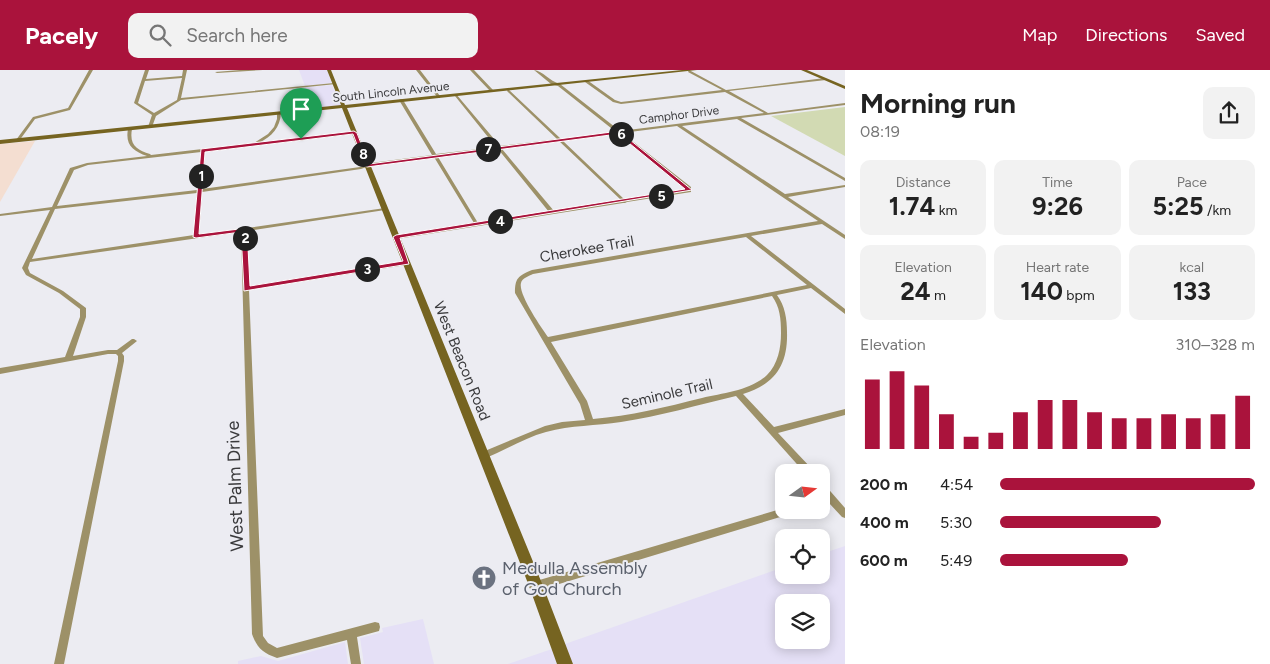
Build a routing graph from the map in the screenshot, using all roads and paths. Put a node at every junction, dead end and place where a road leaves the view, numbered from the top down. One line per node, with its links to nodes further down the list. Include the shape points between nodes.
1 (91, 70): 38 (street, via 69,109 34,118)
2 (147, 70): 15 (street)
3 (184, 70): 13 (street)
4 (261, 70): 12 (street)
5 (329, 70): 17 (street, West Beacon Road)
6 (418, 70): 24 (street)
7 (472, 70): 21 (street)
8 (536, 70): 18 (street)
9 (695, 70): 11 (street, South Lincoln Avenue)
10 (804, 70): 14 (street)
11 (688, 71): 16 (street, South Lincoln Avenue); 22 (street)
12 (218, 72)
13 (183, 77): 15 (street); 25 (street)
14 (825, 79): 19 (street); 22 (street)
15 (144, 80): 30 (street, via 136,103)
16 (586, 81): 18 (street, South Lincoln Avenue); 22 (street, via 618,102)
17 (334, 84): 25 (street); 28 (street, West Beacon Road)
18 (555, 84): 20 (street, South Lincoln Avenue); 37 (street)
19 (845, 88)
20 (508, 90): 21 (street, South Lincoln Avenue); 39 (street)
21 (492, 91): 23 (street, South Lincoln Avenue)
22 (726, 91): 31 (street)
23 (456, 95): 24 (street, South Lincoln Avenue); 42 (street)
24 (439, 97): 26 (street, South Lincoln Avenue)
25 (179, 99): 30 (street)
26 (401, 100): 28 (street, South Lincoln Avenue); 45 (street)
27 (845, 104): 31 (street, Camphor Drive)
28 (344, 106): 29 (street, South Lincoln Avenue); 36 (street, West Beacon Road)
29 (279, 113): 34 (street, South Lincoln Avenue); 41 (street, via 275,130)
30 (154, 114): 34 (street)
31 (769, 114): 32 (street, Camphor Drive)
32 (738, 118): 33 (street, Camphor Drive); 47 (street)
33 (678, 125): 37 (street, Camphor Drive); 50 (street)
34 (150, 127): 35 (street, South Lincoln Avenue)
35 (130, 129): 38 (street, South Lincoln Avenue); 44 (street, via 128,138 131,145)
36 (354, 133): 41 (street); 46 (street, West Beacon Road)
37 (619, 133): 39 (street, Camphor Drive); 51 (street, via 689,190)
38 (18, 140): 40 (street, South Lincoln Avenue)
39 (560, 140): 42 (street, Camphor Drive); 51 (street)
40 (0, 142)
41 (252, 145): 43 (street)
42 (499, 148): 45 (street, Camphor Drive); 54 (street)
43 (203, 150): 44 (street); 49 (street)
44 (152, 156): 52 (street, via 79,166 70,172)
45 (435, 156): 46 (street, Camphor Drive); 57 (street)
46 (367, 166): 49 (street, Camphor Drive); 53 (street, West Beacon Road)
47 (845, 180)
48 (845, 186): 50 (street)
49 (200, 189): 52 (street, Camphor Drive); 60 (street)
50 (783, 196): 56 (street)
51 (625, 202): 54 (street)
52 (52, 208): 55 (street, Camphor Drive); 63 (street)
53 (385, 209): 58 (street); 61 (street, West Beacon Road)
54 (553, 213): 57 (street)
55 (0, 215)
56 (822, 222): 59 (street, Cherokee Trail); 62 (street)
57 (477, 225): 61 (street)
58 (244, 230): 60 (street); 66 (street, West Palm Drive)
59 (747, 235): 65 (street); 69 (street, Cherokee Trail, via 525,275 518,282 518,293)
60 (196, 237): 63 (street)
61 (396, 237): 64 (street, West Beacon Road)
62 (845, 237)
63 (29, 261): 72 (street, via 25,268 28,274 83,308 83,317)
64 (406, 263): 66 (street); 78 (street, West Beacon Road)
65 (812, 286): 67 (street); 68 (street)
66 (246, 289): 85 (street, West Palm Drive, via 256,634 261,644 277,653)
67 (773, 294): 69 (street); 74 (street, Seminole Trail, via 780,303 784,350 766,380)
68 (845, 312)
69 (548, 340): 76 (street, Cherokee Trail, via 584,403)
70 (134, 341): 71 (street)
71 (118, 352): 72 (street); 86 (street, via 122,356)
72 (68, 359): 73 (street)
73 (0, 371)
74 (738, 393): 76 (street, Seminole Trail); 77 (street)
75 (845, 412): 77 (street)
76 (590, 423): 78 (street, Seminole Trail, via 539,431)
77 (772, 431): 79 (street)
78 (484, 455): 83 (street, West Beacon Road)
79 (802, 464)
80 (831, 498): 82 (street)
81 (775, 514): 83 (street)
82 (845, 514)
83 (536, 586): 88 (street, West Beacon Road)
84 (375, 627): 85 (street, West Palm Drive)
85 (351, 633): 87 (street)
86 (59, 664)
87 (356, 664)
88 (565, 664)

